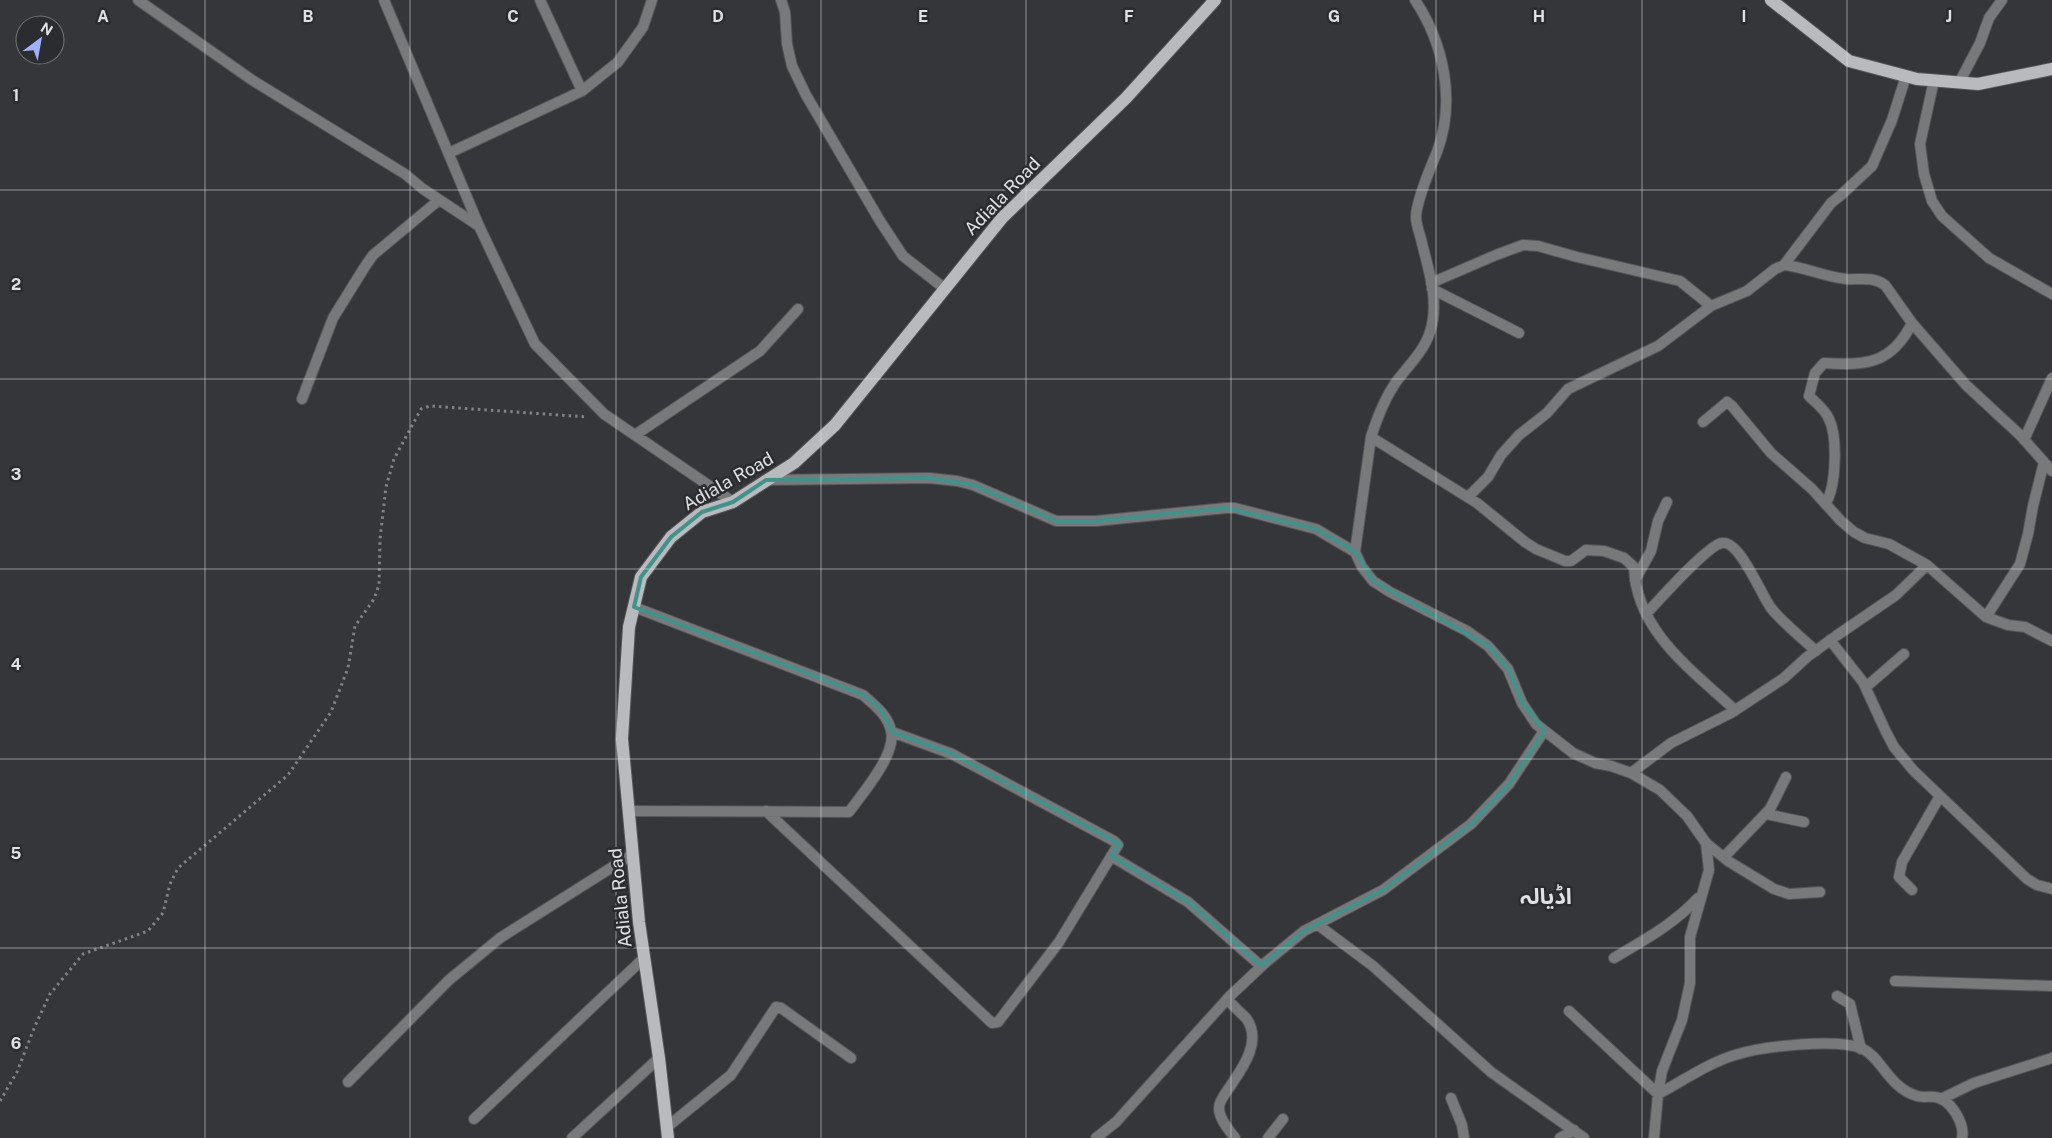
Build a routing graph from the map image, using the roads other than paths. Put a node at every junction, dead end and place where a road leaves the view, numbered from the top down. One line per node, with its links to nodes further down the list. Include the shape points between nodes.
1 (138, 0): 16 (street, via 252,80 405,174)
2 (384, 0): 15 (street)
3 (540, 0): 14 (street)
4 (652, 0): 14 (street, via 643,27 618,62)
5 (781, 0): 20 (street, via 792,66 806,95 903,256)
6 (1215, 0): 20 (main road, Adiala Road, via 1126,98 1002,218)
7 (1415, 0): 19 (street, via 1426,16 1442,60 1446,92 1439,145 1416,216)
8 (1771, 0): 11 (main road, via 1849,61)
9 (2002, 0): 13 (street, via 1989,18)
10 (2052, 69): 13 (main road, via 1978,84)
11 (1906, 76): 12 (main road); 18 (street, via 1872,166 1831,203)
12 (1934, 80): 13 (main road); 21 (street, via 1920,144 1932,201 1942,216 1989,258)
13 (1959, 83)
14 (582, 91): 15 (street)
15 (449, 153): 17 (street)
16 (440, 200): 17 (street); 27 (street, via 373,255 333,318)
17 (479, 226): 29 (street, via 535,344 604,414)
18 (1784, 265): 22 (street, via 1747,291); 24 (street, via 1847,279 1878,280)
19 (1432, 286): 22 (street, via 1496,254 1523,245 1538,246 1680,281); 25 (street); 30 (street, via 1434,315 1425,345 1395,384)
20 (944, 288): 34 (main road, Adiala Road, via 835,425 794,463)
21 (2052, 294)
22 (1712, 306): 35 (street, via 1658,346 1568,389 1547,413 1519,435 1501,455 1488,477)
23 (798, 309): 29 (street, via 760,351)
24 (1912, 323): 31 (street, via 1977,396); 38 (street, via 1895,348 1879,358 1854,365 1824,363 1815,373 1809,396 1829,418 1834,437 1833,477)
25 (1519, 333)
26 (2052, 378): 31 (street)
27 (302, 399)
28 (1703, 422): 38 (street, via 1727,402 1770,453)
29 (635, 435): 36 (street)
30 (1370, 437): 35 (street); 39 (street)
31 (2024, 440): 32 (street)
32 (2044, 462): 33 (street); 44 (street, via 2020,564)
33 (2052, 471)
34 (766, 480): 36 (main road, Adiala Road); 39 (street, via 921,478 957,481 1056,521 1096,521 1235,508 1316,529)
35 (1468, 497): 41 (street, via 1524,542 1565,561 1571,561 1586,550 1604,551 1624,558 1634,567)
36 (732, 502): 42 (main road, Adiala Road, via 702,512 671,537 640,577)
37 (1667, 502): 41 (street, via 1658,520 1650,551)
38 (1826, 503): 40 (street, via 1854,532 1889,544)
39 (1355, 552): 51 (street, via 1373,582 1467,631 1488,646 1508,669 1522,703)
40 (1927, 565): 44 (street); 45 (street, via 1896,595)
41 (1635, 581): 43 (street)
42 (634, 607): 52 (street, via 863,695 880,709); 56 (main road, Adiala Road, via 629,627 622,738)
43 (1646, 614): 47 (street, via 1698,561 1724,543 1735,549 1770,607); 50 (street, via 1658,635)
44 (1986, 617): 46 (street, via 2025,628)
45 (1830, 640): 47 (street); 49 (street)
46 (2052, 641)
47 (1816, 651): 50 (street, via 1784,678)
48 (1904, 654): 49 (street)
49 (1866, 687): 55 (street, via 1894,747)
50 (1734, 710): 53 (street, via 1671,744)
51 (1544, 730): 53 (street, via 1573,753 1594,763); 68 (street, via 1509,784 1471,824 1383,890)
52 (892, 732): 57 (street, via 889,752 876,777 849,812); 62 (street, via 952,754 1114,841 1118,845)
53 (1631, 773): 60 (street, via 1673,801)
54 (1786, 777): 58 (street)
55 (1940, 796): 64 (street, via 2027,879); 65 (street, via 1902,862 1899,877)
56 (628, 811): 57 (street); 61 (main road, Adiala Road)
57 (766, 811): 62 (street, via 992,1023 998,1022 1059,942)
58 (1766, 814): 59 (street); 63 (street)
59 (1804, 822)
60 (1706, 843): 63 (street); 67 (street, via 1709,870)
61 (633, 854): 69 (main road, Adiala Road); 81 (street, via 500,938 449,980)
62 (1112, 856): 71 (street, via 1188,902)
63 (1724, 857): 66 (street, via 1789,894)
64 (2052, 889)
65 (1912, 890)
66 (1820, 892)
67 (1702, 894): 70 (street, via 1683,914); 82 (street, via 1690,937 1692,968 1688,998 1662,1070)
68 (1318, 925): 71 (street, via 1304,931); 87 (street, via 1373,966 1491,1072)
69 (644, 958): 78 (main road, Adiala Road); 85 (street)
70 (1614, 958)
71 (1261, 966): 75 (street)
72 (1895, 981): 73 (street)
73 (2052, 986)
74 (1837, 996): 77 (street, via 1850,1004)
75 (1227, 999): 90 (street, via 1116,1122); 91 (street, via 1246,1020 1252,1037 1249,1055 1219,1106 1224,1123)
76 (1569, 1010): 82 (street)
77 (1861, 1049): 82 (street, via 1849,1045 1796,1044 1736,1054); 84 (street, via 1896,1085 1916,1096 1936,1096)
78 (659, 1058): 88 (main road, Adiala Road); 89 (street)
79 (851, 1058): 88 (street, via 776,1007 731,1074)
80 (2052, 1058): 84 (street, via 1974,1083)
81 (348, 1082)
82 (1658, 1094): 96 (street)
83 (1451, 1098): 93 (street)
84 (1941, 1100): 97 (street, via 1956,1113 1963,1131)
85 (474, 1119)
86 (1283, 1120): 92 (street)
87 (1574, 1130): 94 (street); 95 (street)
88 (668, 1132)
89 (572, 1138)
90 (1096, 1138)
91 (1236, 1138)
92 (1268, 1138)
93 (1464, 1138)
94 (1560, 1138)
95 (1584, 1138)
96 (1654, 1138)
97 (1962, 1138)

